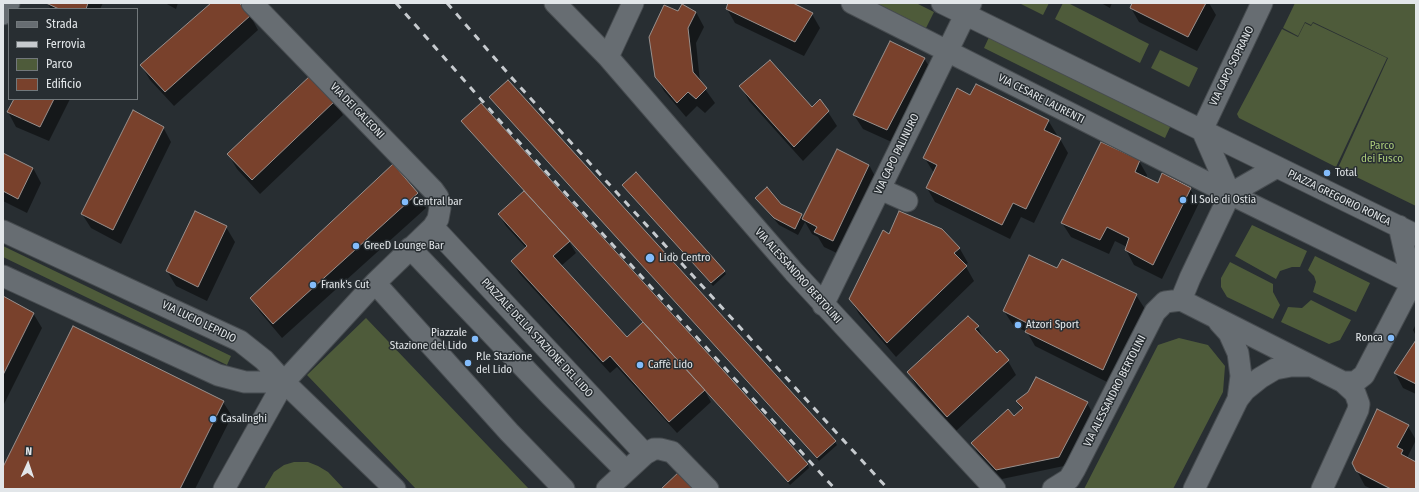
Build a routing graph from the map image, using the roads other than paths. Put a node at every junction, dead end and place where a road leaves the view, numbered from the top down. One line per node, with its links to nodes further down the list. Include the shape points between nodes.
1 (8, 3): 9 (street)
2 (252, 3): 17 (street, VIA DEI GALEONI, via 436,193 440,208)
3 (555, 3): 11 (street, VIA ALESSANDRO BERTOLINI)
4 (633, 3): 11 (street)
5 (852, 3): 10 (street, VIA CESARE LAURENTI)
6 (942, 3): 8 (street)
7 (1262, 3): 12 (street, VIA CAPO SOPRANO)
8 (969, 8): 10 (street, VIA CAPO PALINURO); 12 (street)
9 (3, 14)
10 (947, 52): 14 (street, VIA CAPO PALINURO); 15 (street, VIA CESARE LAURENTI)
11 (608, 57): 25 (street, VIA ALESSANDRO BERTOLINI)
12 (1202, 130): 13 (street); 15 (street)
13 (1277, 167): 15 (street, PIAZZA GREGORIO RONCA); 19 (street, PIAZZA GREGORIO RONCA)
14 (880, 189): 16 (street); 25 (street, VIA CAPO PALINURO)
15 (1230, 194): 23 (street); 24 (street)
16 (907, 201)
17 (433, 227): 20 (street); 31 (street, PIAZZALE DELLA STAZIONE DEL LIDO)
18 (3, 231): 28 (street, VIA LUCIO LEPIDIO, via 230,336 264,360)
19 (1407, 231): 23 (street, PIAZZA GREGORIO RONCA)
20 (410, 248): 22 (street); 32 (street, via 550,396)
21 (3, 276): 28 (street, via 218,375 245,382)
22 (375, 283): 28 (street); 35 (street)
23 (1415, 283): 29 (street, via 1364,375 1355,382)
24 (1181, 300): 26 (street); 39 (street, VIA ALESSANDRO BERTOLINI, via 1164,302 1155,312 1106,391 1075,469 1069,479)
25 (823, 305): 38 (street, VIA ALESSANDRO BERTOLINI)
26 (1217, 319): 27 (street); 30 (street, via 1229,333 1238,353 1241,376)
27 (1313, 366): 29 (street); 30 (street, via 1290,366 1268,372 1252,383)
28 (284, 382): 33 (street); 34 (street)
29 (1343, 382): 41 (street, via 1355,393 1359,404 1358,410)
30 (1238, 399): 40 (street)
31 (645, 454): 32 (street); 37 (street, via 654,449 672,452)
32 (626, 471): 36 (street)
33 (224, 489)
34 (395, 489)
35 (564, 489)
36 (607, 489)
37 (708, 489)
38 (995, 489)
39 (1053, 489)
40 (1194, 489)
41 (1322, 489)

